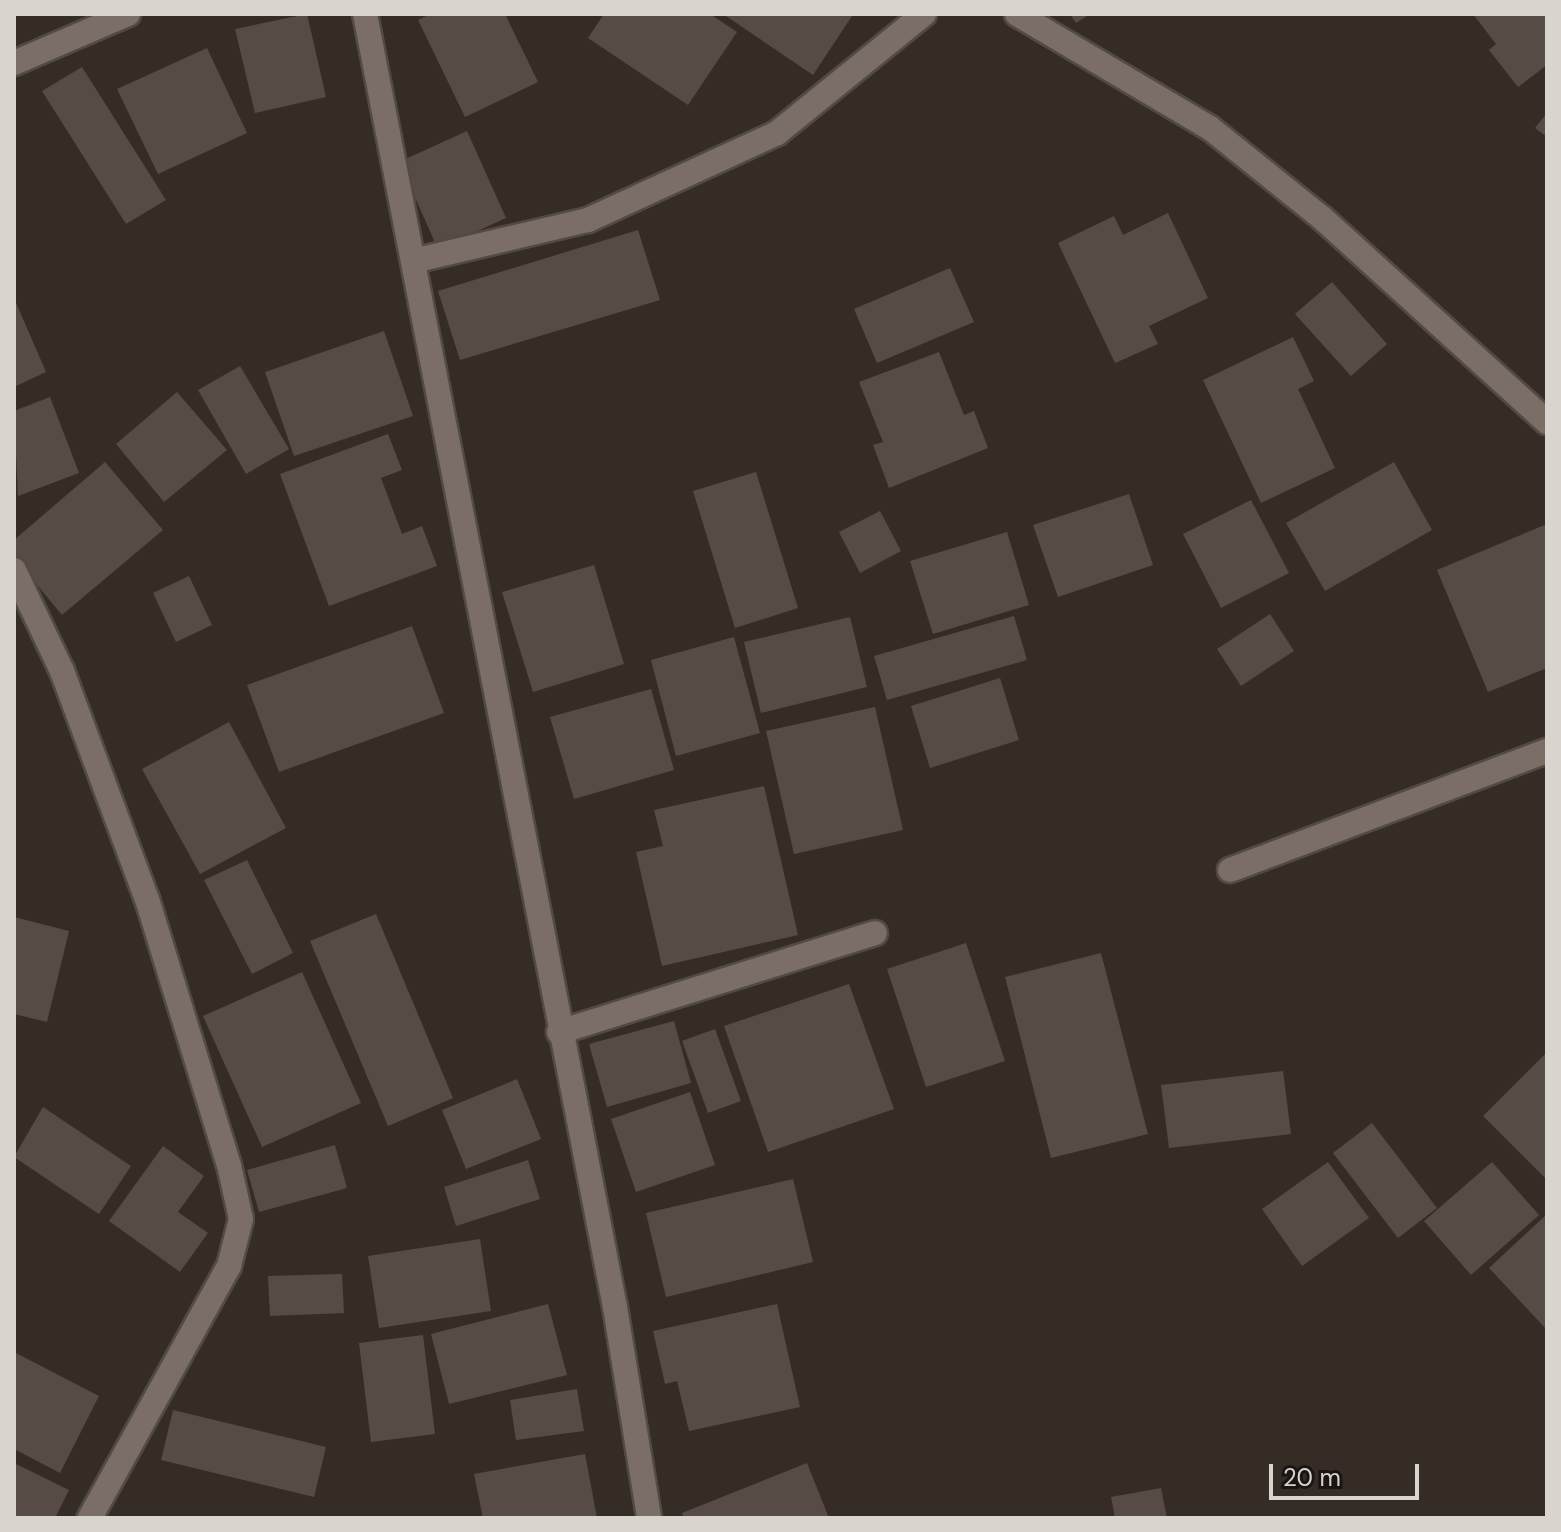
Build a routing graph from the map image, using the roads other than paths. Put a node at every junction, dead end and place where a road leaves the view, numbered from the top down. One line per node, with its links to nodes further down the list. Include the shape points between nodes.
1 (128, 14): 5 (street)
2 (365, 14): 6 (street)
3 (924, 14): 6 (street, via 777,133 588,220)
4 (1017, 14): 7 (street, via 1210,128 1322,218)
5 (14, 63)
6 (413, 261): 12 (street)
7 (1547, 422)
8 (14, 570): 13 (street, via 62,671 147,899 241,1219 229,1266)
9 (1547, 751): 10 (street)
10 (1230, 870)
11 (875, 933): 12 (street)
12 (559, 1032): 14 (street, via 615,1307)
13 (90, 1518)
14 (649, 1518)

